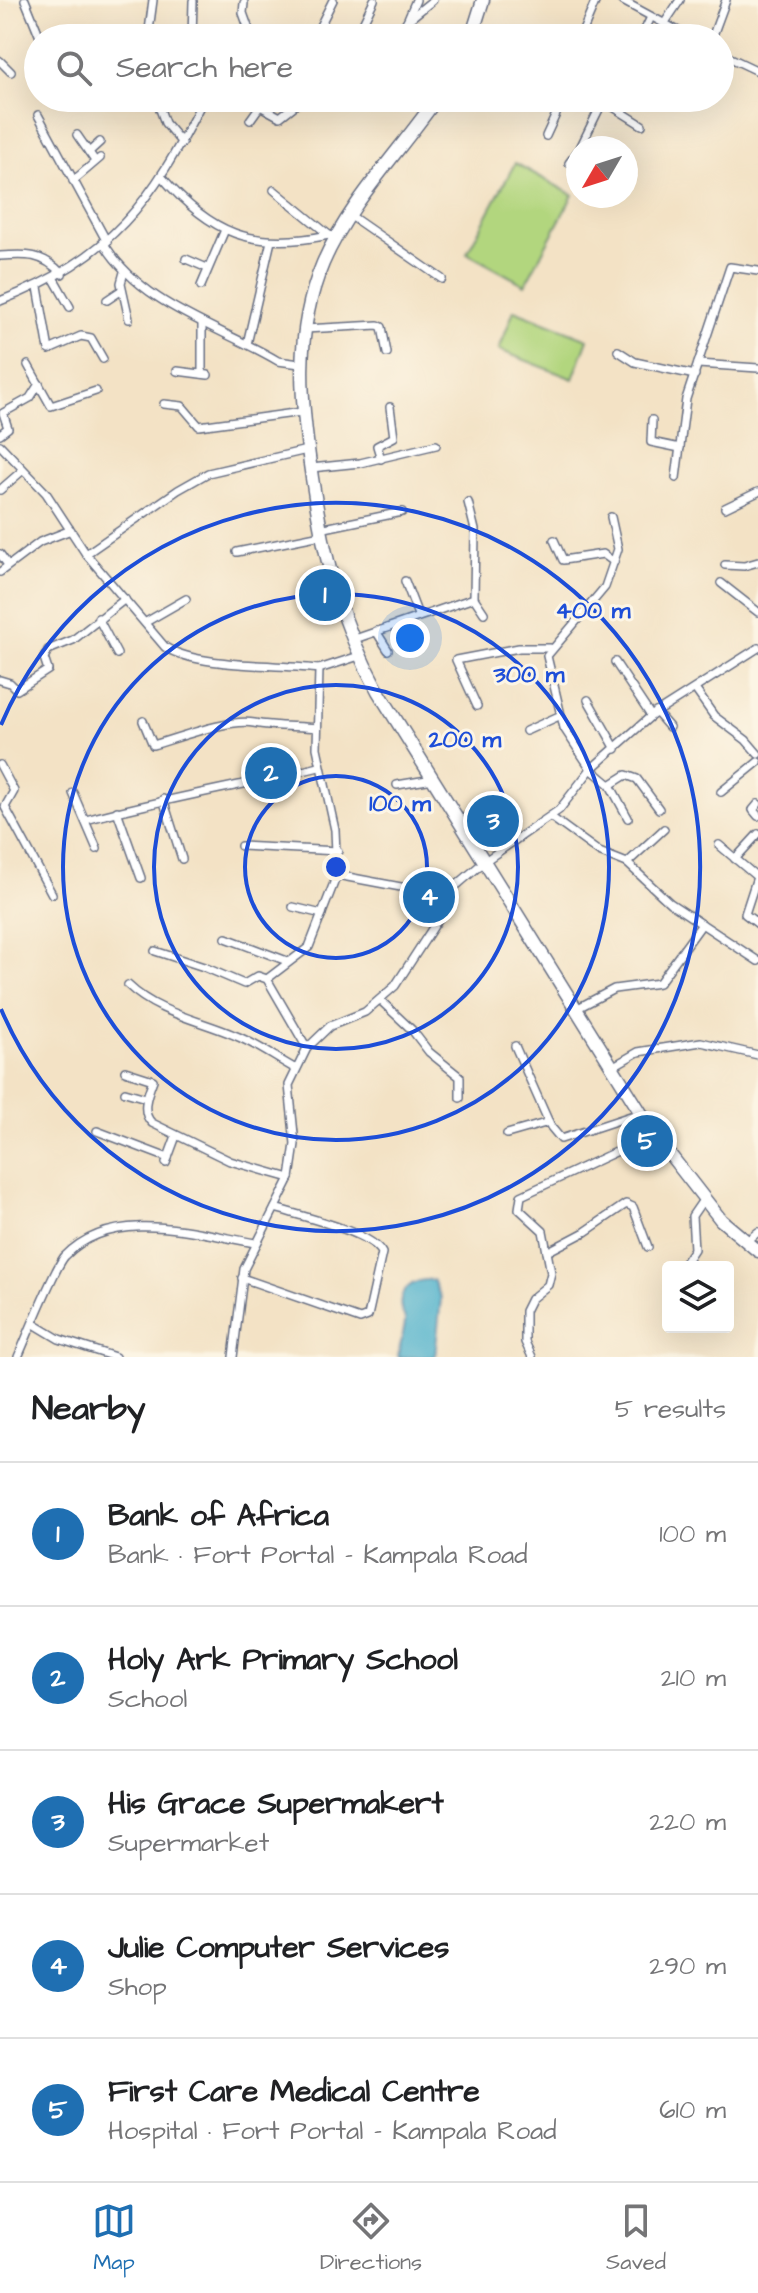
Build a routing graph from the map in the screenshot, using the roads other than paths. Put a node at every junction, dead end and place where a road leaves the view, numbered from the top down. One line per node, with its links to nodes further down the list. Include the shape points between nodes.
1 (25, 0): 16 (street)
2 (153, 0): 17 (street)
3 (333, 0): 20 (street)
4 (374, 0): 21 (street)
5 (416, 0): 15 (street)
6 (433, 0): 15 (street)
7 (483, 0): 23 (main road)
8 (596, 0): 24 (street)
9 (621, 0): 14 (street)
10 (680, 0): 26 (street)
11 (726, 0): 27 (street)
12 (193, 1): 18 (street)
13 (244, 3): 19 (street)
14 (651, 17): 25 (street); 26 (street)
15 (407, 21): 22 (street)
16 (35, 24)
17 (150, 24)
18 (192, 24)
19 (247, 24)
20 (321, 24)
21 (362, 24)
22 (405, 24)
23 (476, 24)
24 (586, 24)
25 (648, 24)
26 (664, 24)
27 (717, 24)
28 (734, 60): 30 (street)
29 (0, 61): 31 (street)
30 (758, 71)
31 (11, 72)
32 (161, 112): 46 (street)
33 (197, 112): 46 (street)
34 (253, 112): 40 (street)
35 (427, 112): 51 (main road)
36 (557, 112): 43 (street)
37 (596, 112): 44 (street)
38 (622, 112): 41 (street)
39 (38, 115): 49 (street)
40 (250, 120)
41 (642, 125)
42 (77, 135): 47 (street)
43 (546, 136)
44 (587, 136)
45 (100, 142): 47 (street)
46 (182, 143): 48 (street)
47 (89, 152): 49 (street, via 97,160)
48 (161, 176): 52 (street); 55 (street)
49 (73, 181): 55 (street)
50 (274, 190): 53 (street)
51 (351, 216): 53 (main road); 63 (street)
52 (224, 232): 54 (street); 58 (street)
53 (332, 237): 54 (street); 72 (main road)
54 (271, 241): 73 (street)
55 (106, 243): 60 (street); 61 (street)
56 (0, 256): 61 (street, via 26,253 47,260)
57 (186, 259): 58 (street)
58 (207, 268): 64 (street)
59 (758, 271): 78 (street, via 730,267)
60 (124, 272): 66 (street); 71 (street)
61 (62, 274): 62 (street)
62 (54, 279): 65 (street); 69 (street)
63 (442, 279)
64 (201, 286)
65 (38, 287): 68 (street); 76 (street, via 49,350 81,336 91,338)
66 (122, 290): 67 (street); 70 (street)
67 (107, 300)
68 (0, 301)
69 (70, 307)
70 (129, 319)
71 (202, 324): 73 (street); 81 (street, via 205,374)
72 (305, 329): 75 (street, via 378,325); 77 (main road)
73 (247, 344): 77 (street, via 278,361)
74 (618, 351): 82 (street, via 635,362)
75 (387, 353)
76 (103, 359)
77 (300, 364): 87 (main road)
78 (698, 364): 80 (street); 82 (street)
79 (28, 365): 83 (street)
80 (758, 368)
81 (177, 371)
82 (695, 375): 92 (street)
83 (39, 384): 84 (street, via 55,407); 89 (street, via 30,398 3,413 8,428)
84 (96, 391)
85 (164, 404): 87 (street, via 182,406 199,426)
86 (390, 407): 94 (street, via 394,437 377,446)
87 (302, 412): 93 (main road)
88 (652, 420): 92 (street, via 651,442)
89 (0, 434)
90 (0, 445): 96 (street)
91 (436, 445): 94 (street)
92 (680, 448): 97 (street)
93 (307, 450): 95 (main road); 109 (street, via 208,473)
94 (381, 459): 95 (street)
95 (311, 468): 105 (main road)
96 (23, 470): 98 (street); 104 (street)
97 (676, 478)
98 (0, 490)
99 (758, 492): 101 (street)
100 (468, 502): 117 (street, via 476,542)
101 (725, 508)
102 (402, 512): 105 (street)
103 (611, 517): 110 (street, via 618,549)
104 (71, 530): 109 (street); 112 (street, via 40,542)
105 (321, 532): 107 (street); 126 (main road)
106 (554, 540): 110 (street, via 563,560 603,554)
107 (237, 552)
108 (0, 554): 112 (street)
109 (86, 554): 118 (street)
110 (614, 562): 127 (street, via 598,596)
111 (758, 562): 113 (street)
112 (8, 565): 114 (street)
113 (725, 565)
114 (0, 572)
115 (405, 581): 122 (street)
116 (721, 583): 120 (street)
117 (474, 598): 121 (street); 122 (street)
118 (125, 599): 123 (street); 124 (street)
119 (186, 599): 124 (street)
120 (758, 612)
121 (484, 613)
122 (418, 615): 125 (street)
123 (98, 618): 130 (street); 134 (street, via 73,640 44,654 48,670 42,677 17,690)
124 (146, 622): 133 (street, via 165,647 179,654)
125 (376, 631): 126 (street); 129 (street)
126 (352, 640): 131 (main road)
127 (550, 648): 137 (street, via 456,660); 139 (street, via 549,673)
128 (758, 648): 135 (street)
129 (388, 650)
130 (117, 654)
131 (359, 656): 133 (street); 150 (main road)
132 (615, 662): 138 (street)
133 (319, 669): 142 (street)
134 (0, 680)
135 (695, 689): 138 (street); 145 (street, via 714,716)
136 (588, 700): 144 (street)
137 (477, 706)
138 (653, 714): 141 (street); 144 (street)
139 (559, 716): 143 (street); 149 (street)
140 (143, 721): 142 (street, via 153,745 222,726)
141 (669, 727)
142 (317, 728): 148 (street)
143 (526, 731)
144 (616, 749): 149 (street)
145 (758, 754)
146 (758, 762): 153 (street)
147 (0, 765): 176 (street, via 14,791 5,807)
148 (319, 767): 155 (street); 168 (street)
149 (591, 769): 152 (street); 160 (street)
150 (433, 779): 151 (street); 171 (main road)
151 (397, 785)
152 (610, 785): 157 (street, via 626,775 637,779); 161 (street)
153 (721, 792)
154 (73, 793): 162 (street)
155 (163, 799): 158 (street); 169 (street)
156 (758, 804): 159 (street, via 753,810)
157 (659, 809)
158 (117, 811): 162 (street); 174 (street)
159 (758, 816)
160 (551, 817): 171 (street); 172 (street, via 599,852)
161 (628, 818)
162 (86, 820): 167 (street)
163 (664, 829): 172 (street)
164 (758, 834): 170 (street)
165 (719, 845): 170 (street)
166 (241, 846): 168 (street)
167 (97, 849)
168 (338, 851): 173 (street)
169 (182, 859)
170 (735, 859): 180 (street, via 757,877 745,914)
171 (485, 861): 175 (street); 188 (main road)
172 (627, 863): 179 (street)
173 (337, 875): 175 (street, via 438,894); 178 (street)
174 (141, 878)
175 (450, 891): 187 (street, via 416,955)
176 (52, 894)
177 (293, 907): 178 (street)
178 (322, 914): 183 (street, via 309,947)
179 (702, 924): 184 (street); 188 (street, via 659,983 614,989)
180 (758, 924)
181 (226, 938): 183 (street)
182 (155, 951): 185 (street, via 244,984 258,976)
183 (287, 961): 185 (street)
184 (758, 961)
185 (267, 979): 190 (street)
186 (128, 985): 193 (street, via 146,999 232,1034)
187 (380, 1000): 190 (street, via 330,1026); 197 (street, via 460,1077)
188 (576, 1009): 192 (main road)
189 (515, 1046): 199 (street)
190 (307, 1048): 193 (street)
191 (758, 1055): 192 (street, via 701,1042 638,1052)
192 (612, 1067): 198 (main road)
193 (294, 1068): 204 (street, via 289,1085 295,1144)
194 (125, 1071): 196 (street, via 153,1080)
195 (125, 1092): 196 (street)
196 (146, 1098): 203 (street, via 147,1119)
197 (460, 1098)
198 (640, 1113): 199 (street, via 561,1139); 202 (main road)
199 (549, 1122): 201 (street)
200 (97, 1131): 203 (street, via 167,1160)
201 (507, 1134)
202 (654, 1134): 205 (main road); 212 (street, via 525,1192 519,1209 543,1231)
203 (176, 1136): 204 (street, via 230,1161)
204 (290, 1178): 206 (street)
205 (703, 1200): 208 (main road); 213 (street, via 692,1216 694,1249)
206 (275, 1208): 209 (street); 214 (street, via 378,1246 382,1257 368,1316 360,1319)
207 (758, 1232): 208 (street)
208 (746, 1242): 211 (main road)
209 (255, 1243): 214 (street); 215 (street, via 160,1226 92,1238 63,1257)
210 (648, 1247): 212 (street, via 633,1207 626,1204)
211 (758, 1251)
212 (547, 1252): 219 (street, via 551,1279 525,1311 525,1342)
213 (686, 1261)
214 (242, 1278): 218 (street)
215 (34, 1324): 216 (street); 217 (street, via 59,1339)
216 (18, 1357)
217 (115, 1357)
218 (233, 1357)
219 (532, 1357)

